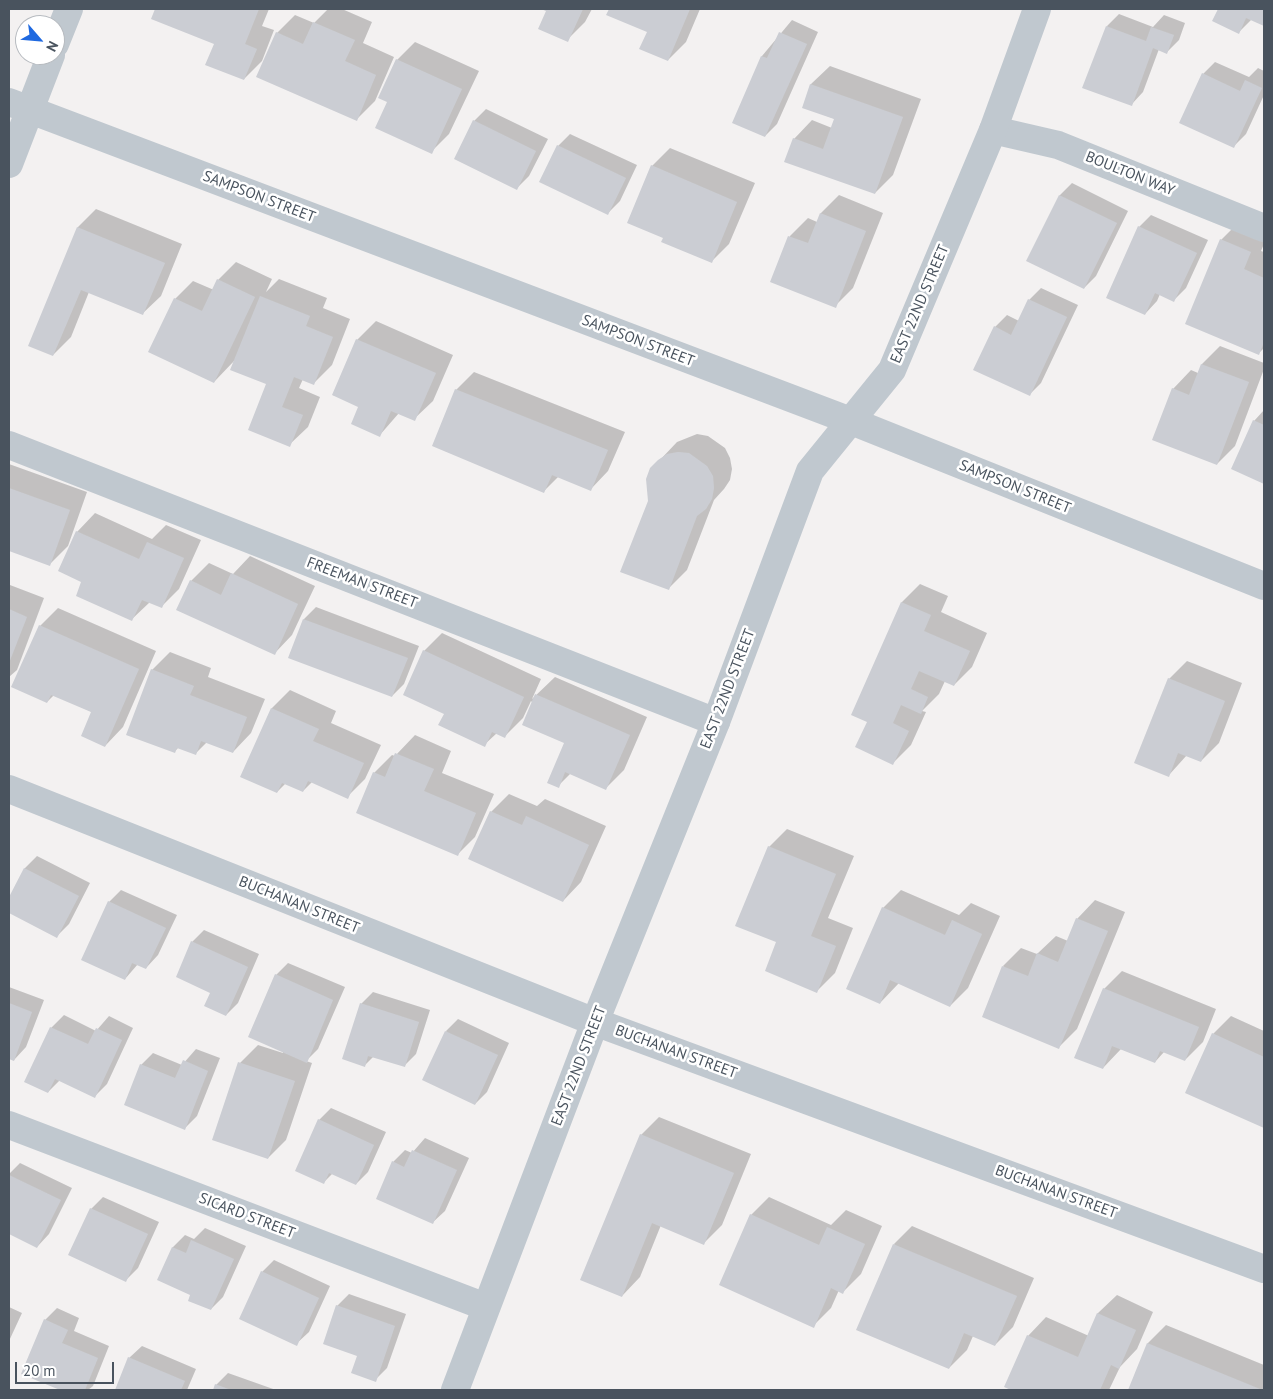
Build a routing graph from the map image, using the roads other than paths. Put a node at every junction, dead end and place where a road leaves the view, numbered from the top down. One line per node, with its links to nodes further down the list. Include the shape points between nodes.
1 (1037, 9): 4 (street, EAST 22ND STREET)
2 (44, 65): 3 (street)
3 (19, 106): 5 (street); 7 (street, SAMPSON STREET)
4 (993, 130): 6 (street, BOULTON WAY, via 1058,145); 7 (street, EAST 22ND STREET, via 892,370)
5 (9, 164)
6 (1264, 228)
7 (851, 421): 9 (street, SAMPSON STREET); 10 (street, EAST 22ND STREET, via 810,471)
8 (9, 445): 10 (street, FREEMAN STREET)
9 (1264, 586)
10 (716, 722): 12 (street, EAST 22ND STREET)
11 (9, 790): 12 (street, BUCHANAN STREET)
12 (595, 1022): 14 (street, BUCHANAN STREET); 15 (street, EAST 22ND STREET)
13 (9, 1125): 15 (street, SICARD STREET)
14 (1264, 1269)
15 (486, 1307): 16 (street, EAST 22ND STREET)
16 (455, 1390)

